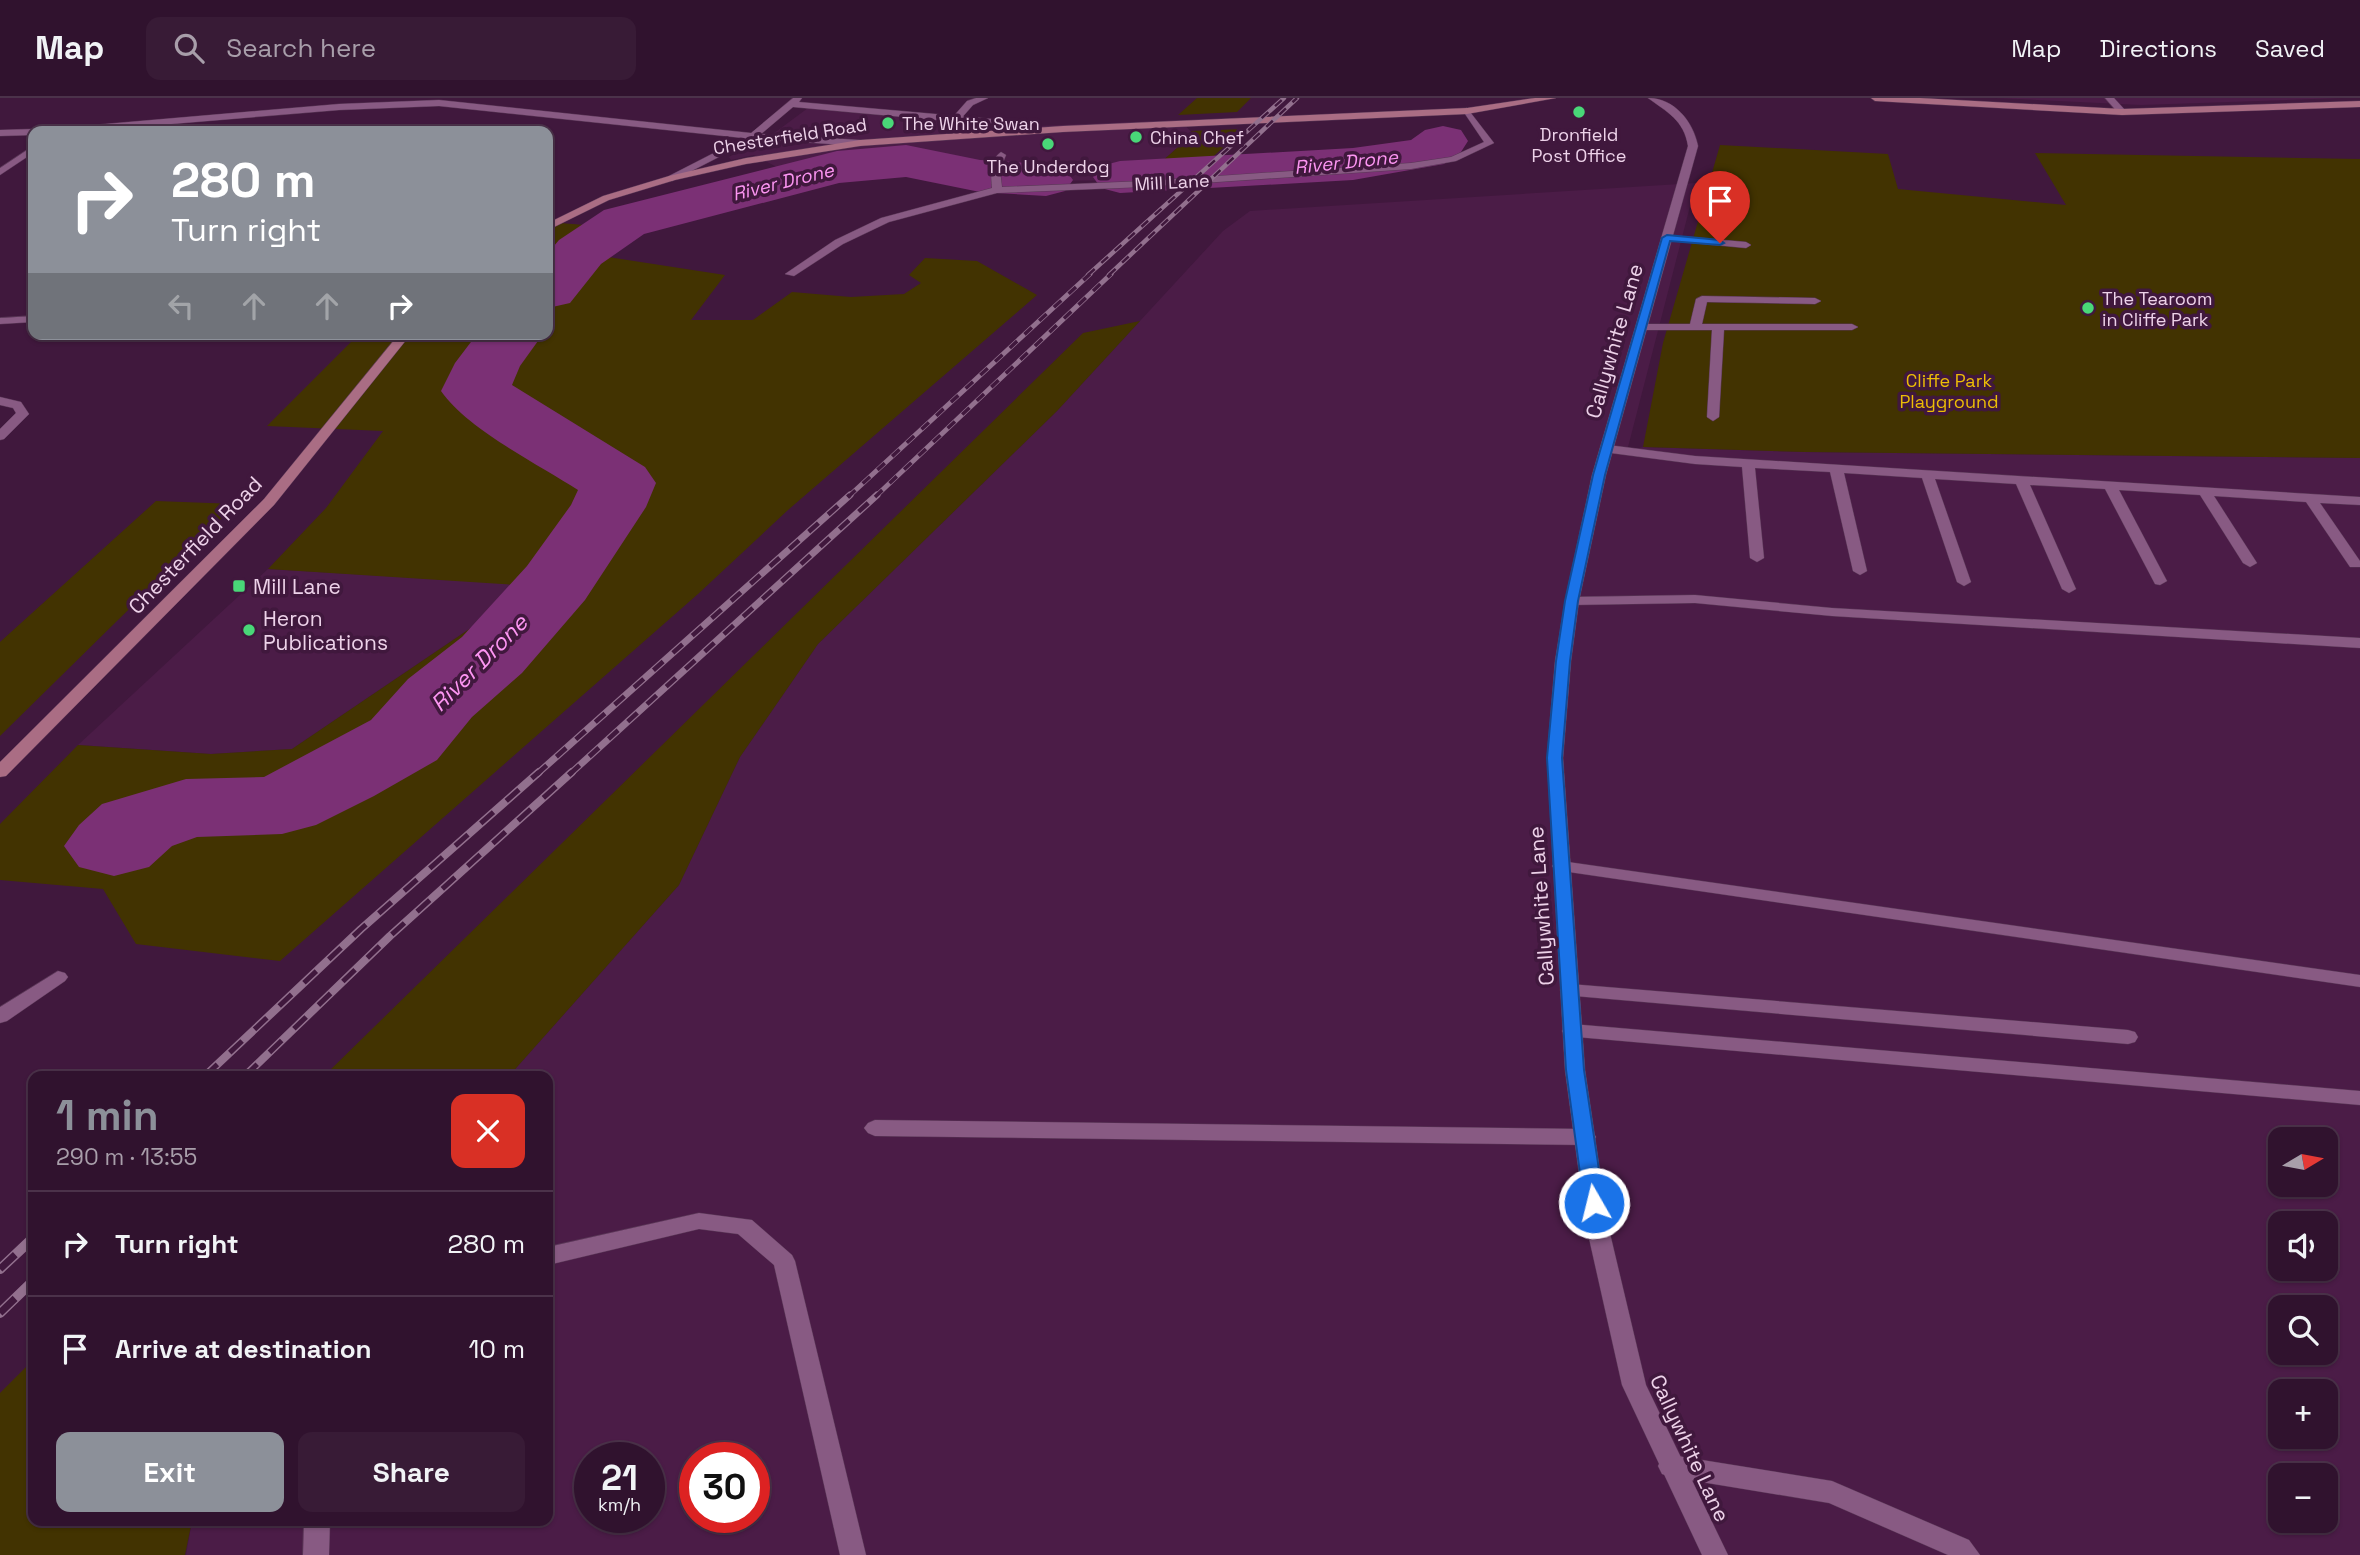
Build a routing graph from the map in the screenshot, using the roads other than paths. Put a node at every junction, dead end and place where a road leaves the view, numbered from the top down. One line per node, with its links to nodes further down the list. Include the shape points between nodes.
1 (491, 98): 10 (street)
2 (984, 98): 13 (street, via 970,103)
3 (1552, 98): 11 (main road, Chesterfield Road)
4 (1653, 98): 26 (street, Callywhite Lane, via 1673,110 1692,135 1693,146)
5 (1875, 98): 12 (main road)
6 (2109, 98): 12 (street)
7 (796, 101): 13 (street); 18 (street)
8 (366, 102): 10 (street); 15 (street)
9 (2360, 104): 12 (main road)
10 (476, 105): 18 (street)
11 (1467, 111): 19 (main road, Chesterfield Road); 24 (street, Mill Lane, via 1489,143 1453,159 1411,166 1262,177)
12 (2122, 112)
13 (955, 120): 14 (street)
14 (992, 122)
15 (112, 126)
16 (28, 132): 17 (street)
17 (0, 133)
18 (753, 136): 19 (street); 23 (street)
19 (860, 143): 23 (main road, Chesterfield Road)
20 (28, 152): 22 (street)
21 (1001, 155): 24 (street)
22 (0, 172)
23 (672, 177): 25 (main road, Chesterfield Road, via 606,198)
24 (996, 186): 28 (street, Mill Lane, via 885,220 839,242)
25 (553, 224)
26 (1667, 238): 27 (street); 32 (street, Callywhite Lane)
27 (1746, 245)
28 (790, 274)
29 (1815, 301): 33 (street, via 1702,299)
30 (28, 320): 31 (street)
31 (0, 321)
32 (1642, 327): 33 (street); 40 (street, Callywhite Lane)
33 (1695, 327): 34 (street)
34 (1718, 327): 35 (street); 38 (street)
35 (1852, 327)
36 (400, 340): 58 (main road, Chesterfield Road, via 269,502)
37 (0, 401): 39 (street, via 17,405 23,414)
38 (1713, 417)
39 (0, 436)
40 (1608, 449): 41 (street); 56 (street, Callywhite Lane)
41 (1748, 463): 42 (street); 49 (street)
42 (1836, 468): 43 (street); 52 (street)
43 (1927, 474): 44 (street); 54 (street)
44 (2021, 480): 45 (street); 55 (street)
45 (2110, 486): 46 (street); 53 (street)
46 (2205, 492): 47 (street); 50 (street)
47 (2310, 498): 48 (street); 51 (street)
48 (2360, 501)
49 (1757, 558)
50 (2250, 563)
51 (2356, 564)
52 (1860, 571)
53 (2160, 581)
54 (1964, 582)
55 (2069, 589)
56 (1572, 601): 57 (street, via 1695,599 1832,612); 59 (street, Callywhite Lane, via 1555,758)
57 (2360, 643)
58 (0, 772)
59 (1560, 866): 61 (street); 62 (street, Callywhite Lane)
60 (58, 977): 63 (street)
61 (2360, 981)
62 (1570, 990): 64 (street, Callywhite Lane); 65 (street)
63 (0, 1016)
64 (1572, 1031): 66 (street); 68 (street, Callywhite Lane)
65 (2128, 1037)
66 (2360, 1098)
67 (875, 1128): 68 (street)
68 (1585, 1138): 70 (street, Callywhite Lane, via 1597,1225 1634,1385)
69 (553, 1255): 73 (street, via 699,1221 744,1226 784,1261)
70 (1671, 1466): 74 (street, Callywhite Lane); 75 (street, via 1832,1492)
71 (317, 1526): 72 (street)
72 (316, 1555)
73 (853, 1555)
74 (1715, 1555)
75 (1967, 1555)

